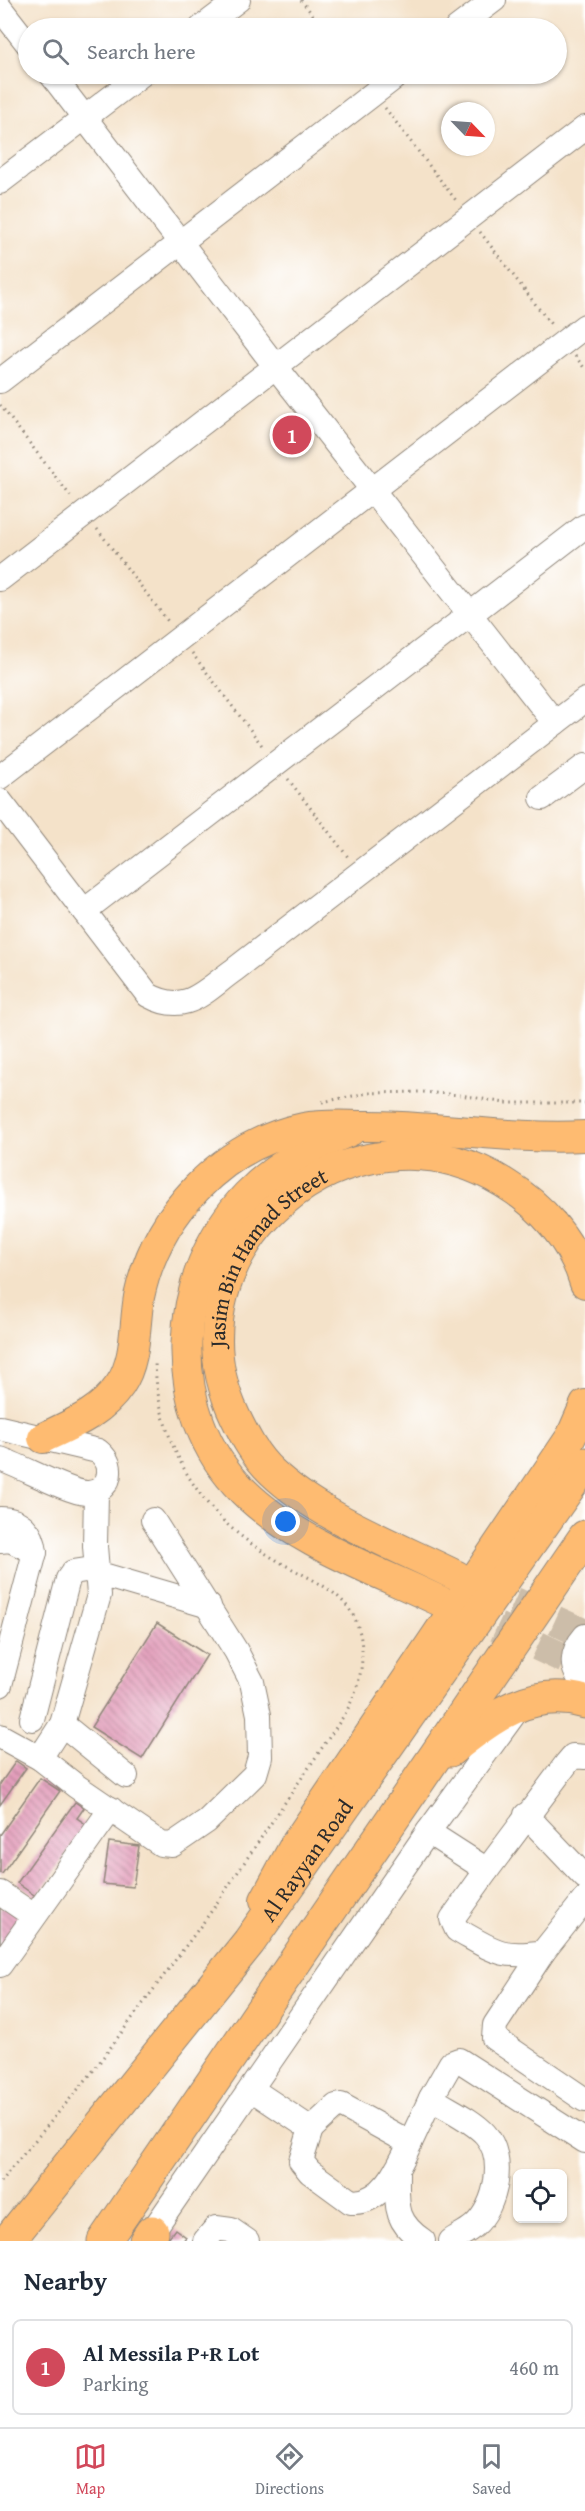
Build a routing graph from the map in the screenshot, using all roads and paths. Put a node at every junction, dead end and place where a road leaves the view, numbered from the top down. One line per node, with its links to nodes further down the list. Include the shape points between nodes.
1 (238, 0): 5 (street)
2 (301, 0): 6 (path)
3 (494, 0): 7 (street)
4 (0, 8): 8 (street)
5 (214, 18)
6 (315, 18)
7 (470, 18)
8 (18, 31)
9 (59, 84): 13 (street)
10 (129, 84): 13 (street)
11 (385, 84): 12 (street)
12 (373, 93): 16 (path); 18 (street)
13 (85, 117): 15 (street); 18 (street)
14 (585, 128): 21 (street)
15 (0, 182)
16 (462, 209)
17 (476, 226): 20 (path)
18 (181, 241): 21 (street); 23 (street)
19 (585, 326): 20 (street)
20 (565, 342): 22 (path); 24 (street)
21 (276, 367): 24 (street); 26 (street)
22 (585, 369)
23 (0, 381)
24 (372, 490): 27 (street); 31 (street)
25 (585, 526): 27 (street)
26 (0, 579)
27 (469, 615): 29 (street); 34 (street)
28 (585, 700): 29 (street)
29 (555, 723): 34 (street, via 188,1002 165,1004 148,995)
30 (585, 766): 32 (street)
31 (0, 777)
32 (542, 798)
33 (0, 801): 34 (street)
34 (84, 911)
35 (361, 1126): 36 (main road, via 424,1127 529,1137); 41 (main road, via 320,1125 268,1138 228,1162 186,1198 150,1257 130,1363 121,1383 91,1414); 52 (main road, via 306,1151 271,1173 225,1221 205,1258 189,1311 186,1349 190,1389 198,1420 212,1449 235,1482 264,1510 345,1556)
36 (585, 1136)
37 (585, 1283): 51 (main road, Jasim Bin Hamad Street, via 573,1251 561,1233 517,1191 479,1170 415,1155 346,1164 307,1182 258,1226 234,1267 221,1310 217,1355 226,1399 258,1457 274,1474 312,1501)
38 (155, 1353): 84 (path, via 161,1415 190,1479 217,1514 241,1536 321,1583 345,1603 361,1633 360,1677 345,1714 208,1916 90,2075)
39 (585, 1405): 74 (main road, via 571,1437 295,1845 268,1893)
40 (0, 1428): 41 (street)
41 (43, 1438): 44 (street, via 102,1454 110,1472 107,1482)
42 (3, 1461): 44 (street, via 77,1491)
43 (585, 1464): 74 (highway, Al Rayyan Road)
44 (96, 1492): 50 (street, via 95,1556)
45 (0, 1519): 49 (street, via 25,1528 33,1539)
46 (153, 1520): 53 (street)
47 (585, 1537): 64 (highway, Al Rayyan Road)
48 (0, 1540): 49 (street, via 10,1540)
49 (35, 1552): 56 (street)
50 (99, 1575): 53 (street); 59 (street, via 81,1570 68,1579); 60 (street, via 99,1595)
51 (457, 1576)
52 (440, 1601)
53 (209, 1606): 66 (street, via 245,1666 257,1698 260,1757 255,1774 207,1821 172,1845 161,1844)
54 (585, 1636): 55 (street, via 573,1661)
55 (585, 1684)
56 (0, 1685)
57 (524, 1702): 58 (highway, via 560,1697); 64 (highway, via 486,1722); 68 (street)
58 (585, 1702)
59 (32, 1719)
60 (62, 1724): 63 (street); 65 (street)
61 (2, 1740): 63 (street)
62 (585, 1757): 67 (street, via 573,1756)
63 (40, 1758): 66 (street)
64 (425, 1769): 87 (highway, Al Rayyan Road)
65 (126, 1776)
66 (111, 1809): 73 (street)
67 (526, 1815): 69 (street); 70 (street)
68 (428, 1832): 69 (street); 77 (street)
69 (487, 1870): 75 (street, via 452,1919 453,1925 501,1955)
70 (585, 1877)
71 (0, 1893): 73 (street)
72 (585, 1899): 75 (street)
73 (34, 1916): 76 (street)
74 (249, 1942): 86 (highway, Al Rayyan Road)
75 (543, 1952): 79 (street, via 495,2025 494,2038)
76 (0, 1965)
77 (251, 2088): 80 (street); 85 (street)
78 (431, 2098): 81 (street, via 451,2063 459,2060); 82 (street); 91 (street, via 484,2133 498,2163 487,2209 474,2226)
79 (585, 2100)
80 (311, 2129): 82 (street, via 341,2105); 83 (street, via 301,2161 351,2202 368,2200)
81 (585, 2141)
82 (410, 2143): 83 (street)
83 (397, 2173): 90 (street, via 397,2209 402,2224)
84 (0, 2182)
85 (149, 2236)
86 (8, 2241)
87 (104, 2241)
88 (205, 2241): 89 (street, via 216,2229 231,2230)
89 (247, 2241)
90 (423, 2241)
91 (450, 2241)

